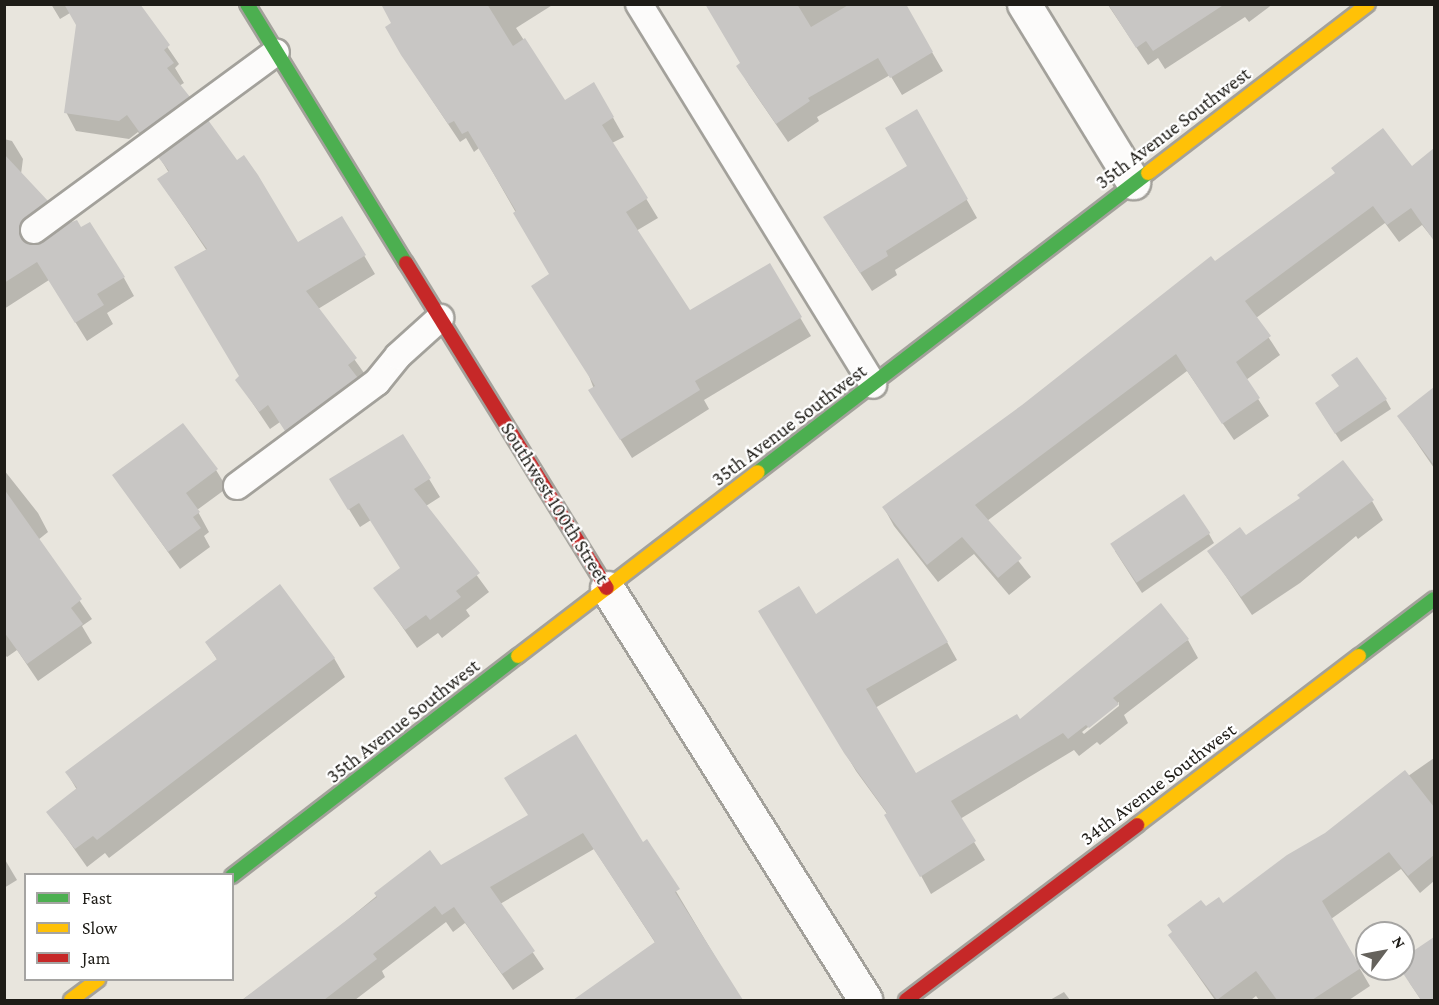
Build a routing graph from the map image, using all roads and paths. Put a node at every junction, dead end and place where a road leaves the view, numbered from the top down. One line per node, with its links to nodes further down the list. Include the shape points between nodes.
1 (248, 4): 5 (street, Southwest 100th Street)
2 (639, 4): 9 (lane)
3 (1024, 4): 6 (street)
4 (1368, 4): 6 (street, 35th Avenue Southwest)
5 (276, 52): 7 (lane); 8 (street, Southwest 100th Street)
6 (1133, 182): 9 (street, 35th Avenue Southwest)
7 (34, 230)
8 (440, 318): 10 (lane, via 398,356 377,382); 11 (street, Southwest 100th Street)
9 (873, 385): 11 (street, 35th Avenue Southwest)
10 (237, 486)
11 (607, 588): 13 (street, 35th Avenue Southwest); 16 (street, Southwest 100th Street)
12 (1434, 599): 17 (street, 34th Avenue Southwest)
13 (234, 874)
14 (97, 981): 15 (street)
15 (71, 1000)
16 (865, 1000)
17 (906, 1000)

